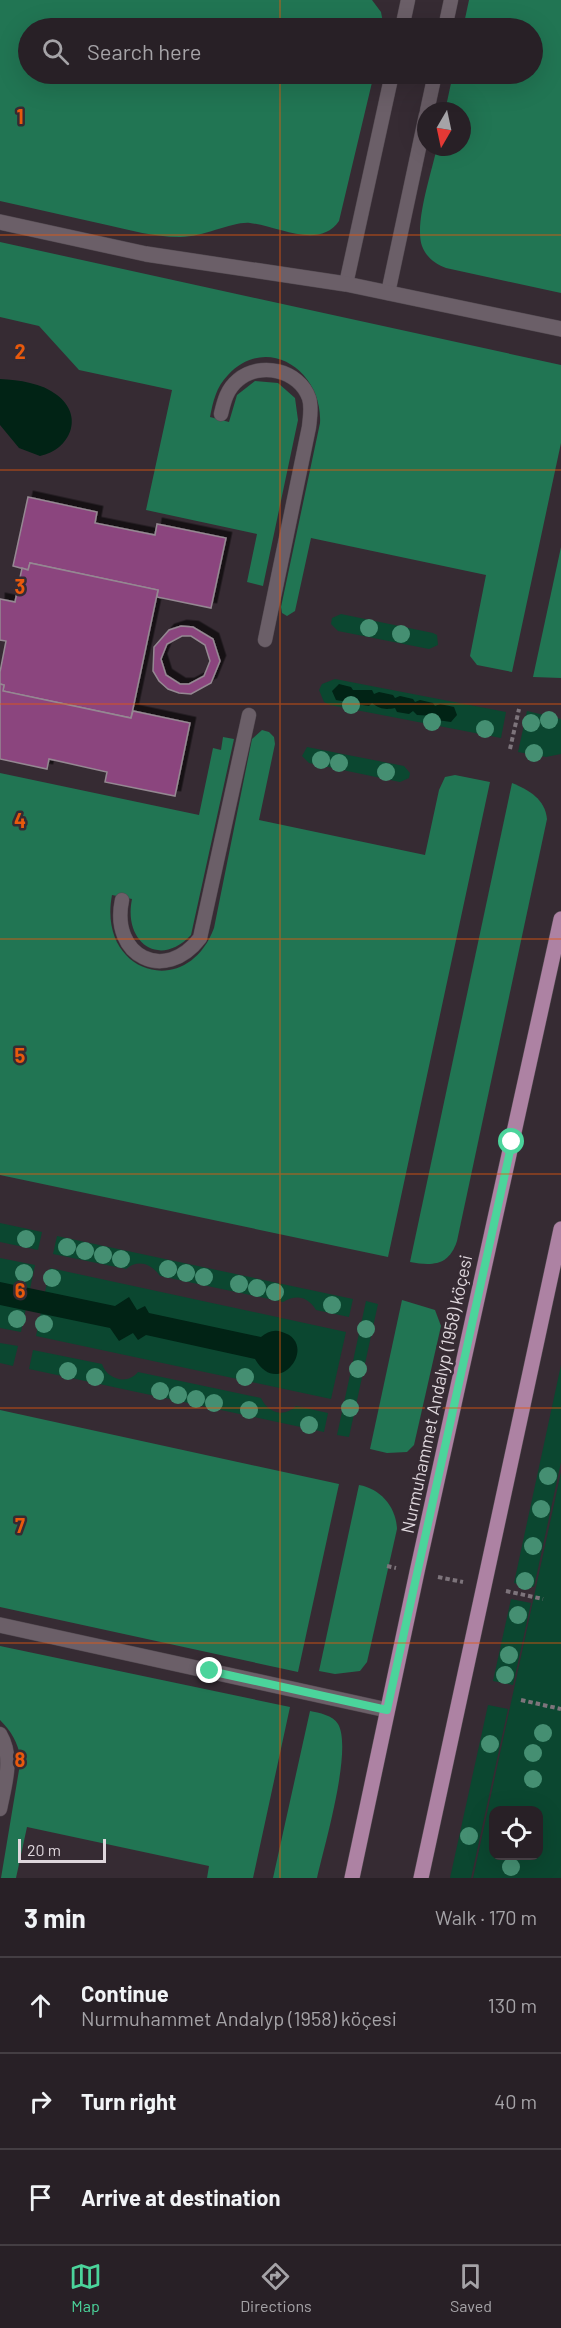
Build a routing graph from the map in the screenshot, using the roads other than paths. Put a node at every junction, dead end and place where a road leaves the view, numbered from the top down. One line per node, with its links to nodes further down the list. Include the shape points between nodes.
1 (408, 0): 3 (lane)
2 (451, 0): 4 (lane)
3 (404, 18)
4 (447, 18)
5 (390, 84): 10 (lane)
6 (433, 84): 7 (lane)
7 (429, 102)
8 (417, 156): 11 (lane)
9 (0, 222): 10 (street, via 146,254)
10 (346, 284): 11 (street)
11 (388, 293): 12 (street)
12 (561, 329)
13 (221, 414): 14 (lane, via 229,390 255,371 267,370 293,378 309,398 309,427)
14 (265, 640)
15 (249, 715): 16 (lane, via 200,938 192,950 181,957 159,961 135,952 119,923)
16 (122, 900)
17 (561, 918): 20 (main road, Nurmuhammet Andalyp (1958) köçesi)
18 (561, 1229): 24 (main road)
19 (0, 1625): 20 (street)
20 (387, 1710): 23 (main road, Nurmuhammet Andalyp (1958) köçesi)
21 (0, 1734): 22 (lane, via 8,1765)
22 (0, 1809)
23 (352, 1878)
24 (421, 1878)

